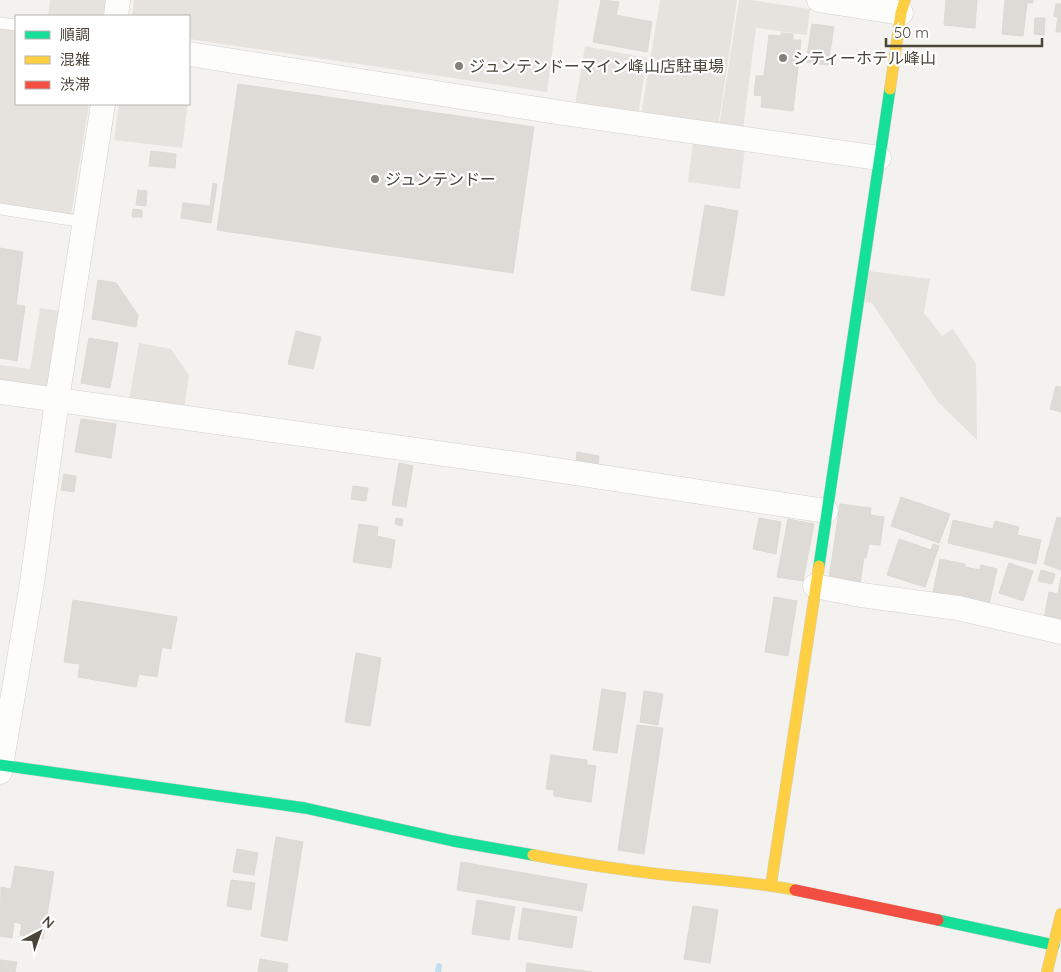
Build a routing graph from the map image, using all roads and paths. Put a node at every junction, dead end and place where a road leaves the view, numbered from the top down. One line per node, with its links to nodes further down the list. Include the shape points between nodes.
1 (118, 0): 4 (street)
2 (819, 0): 3 (street)
3 (903, 7): 9 (street)
4 (116, 15)
5 (0, 23): 6 (lane)
6 (15, 25)
7 (190, 54): 9 (street, via 563,113)
8 (102, 105): 11 (street)
9 (879, 158): 14 (street)
10 (0, 209): 11 (lane)
11 (84, 222): 13 (street)
12 (0, 392): 13 (street)
13 (57, 400): 14 (street); 17 (street, via 32,583)
14 (826, 511): 15 (street)
15 (815, 586): 16 (street, via 861,596 958,608); 18 (street)
16 (1061, 632)
17 (0, 767): 18 (street, via 305,808 453,841 600,867)
18 (771, 885): 20 (street)
19 (1061, 914): 20 (street)
20 (1054, 945): 21 (street)
21 (1047, 972)

